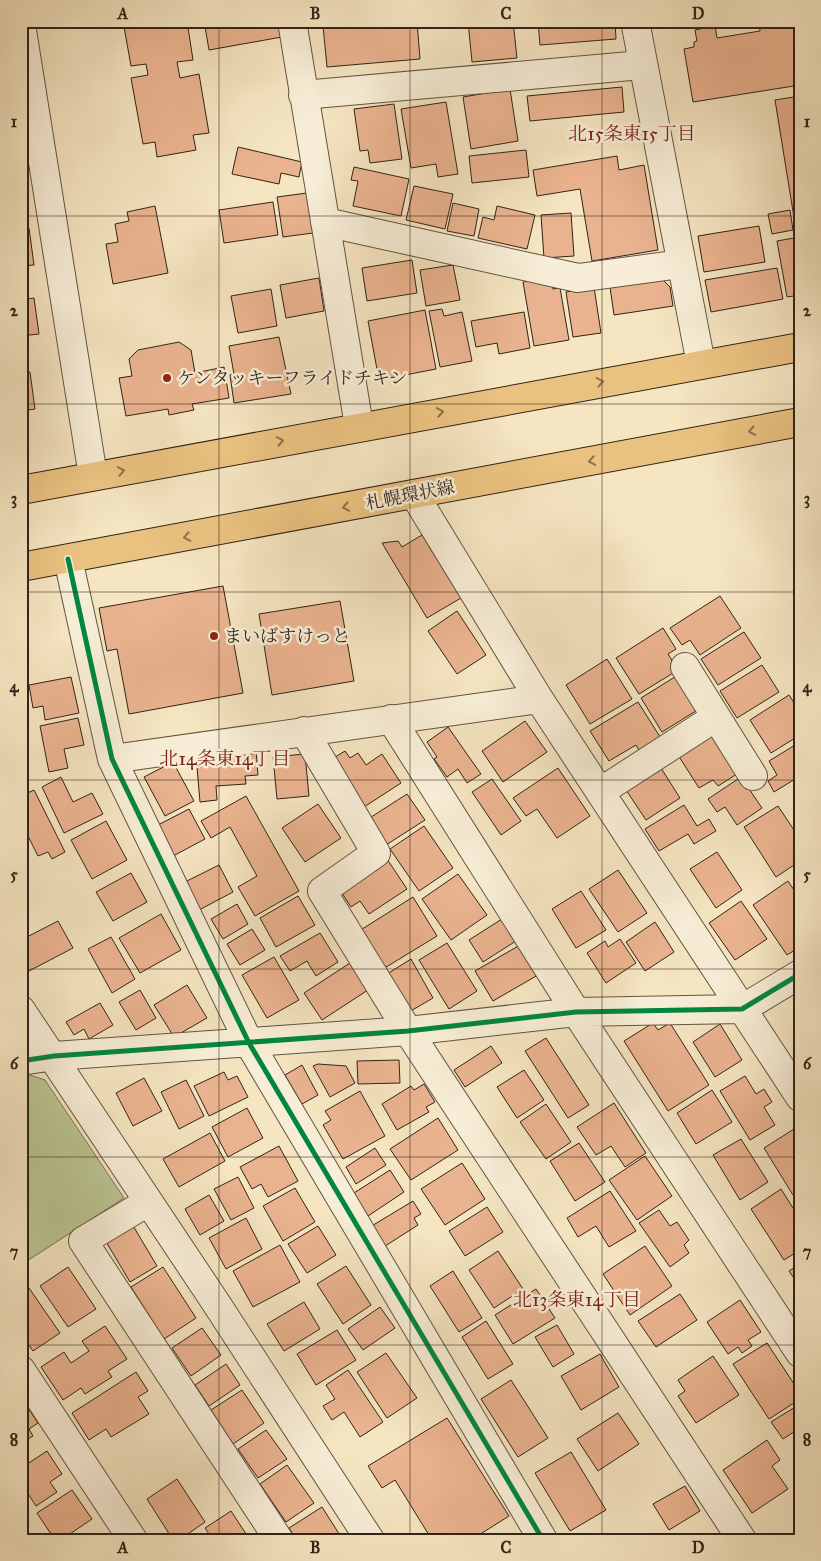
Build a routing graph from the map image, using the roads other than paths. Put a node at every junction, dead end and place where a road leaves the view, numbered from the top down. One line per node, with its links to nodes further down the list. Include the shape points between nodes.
1 (292, 21): 5 (street)
2 (636, 21): 4 (street)
3 (21, 24): 12 (street)
4 (642, 64): 5 (street); 7 (street)
5 (303, 95): 6 (street)
6 (325, 222): 7 (street, via 578,278); 11 (street)
7 (681, 264): 9 (street)
8 (800, 347): 9 (main road)
9 (701, 364): 11 (main road, one-way to 9)
10 (800, 422): 14 (main road, 札幌環状線, one-way to 14)
11 (359, 426): 12 (main road, one-way to 11)
12 (93, 476): 13 (main road)
13 (21, 490)
14 (414, 494): 15 (main road, 札幌環状線, one-way to 15); 18 (street)
15 (68, 559): 16 (main road, 札幌環状線); 22 (street)
16 (21, 567)
17 (685, 667): 19 (street)
18 (540, 699): 20 (street); 24 (street)
19 (716, 717): 23 (street); 24 (street)
20 (391, 719): 21 (street); 28 (street)
21 (304, 731): 22 (street); 29 (street, via 376,853 322,891)
22 (112, 759): 30 (street)
23 (753, 776)
24 (600, 792): 26 (street)
25 (800, 974): 26 (street)
26 (742, 1009): 28 (street); 33 (street)
27 (21, 1010): 31 (street)
28 (576, 1012): 29 (street); 35 (street)
29 (408, 1031): 30 (street); 41 (street)
30 (249, 1043): 31 (street); 40 (street)
31 (54, 1056): 32 (street); 34 (street)
32 (21, 1061)
33 (800, 1097)
34 (148, 1202): 38 (street, via 83,1241); 39 (street)
35 (800, 1353)
36 (21, 1370): 37 (street)
37 (133, 1540)
38 (279, 1540)
39 (370, 1540)
40 (543, 1540)
41 (742, 1540)

